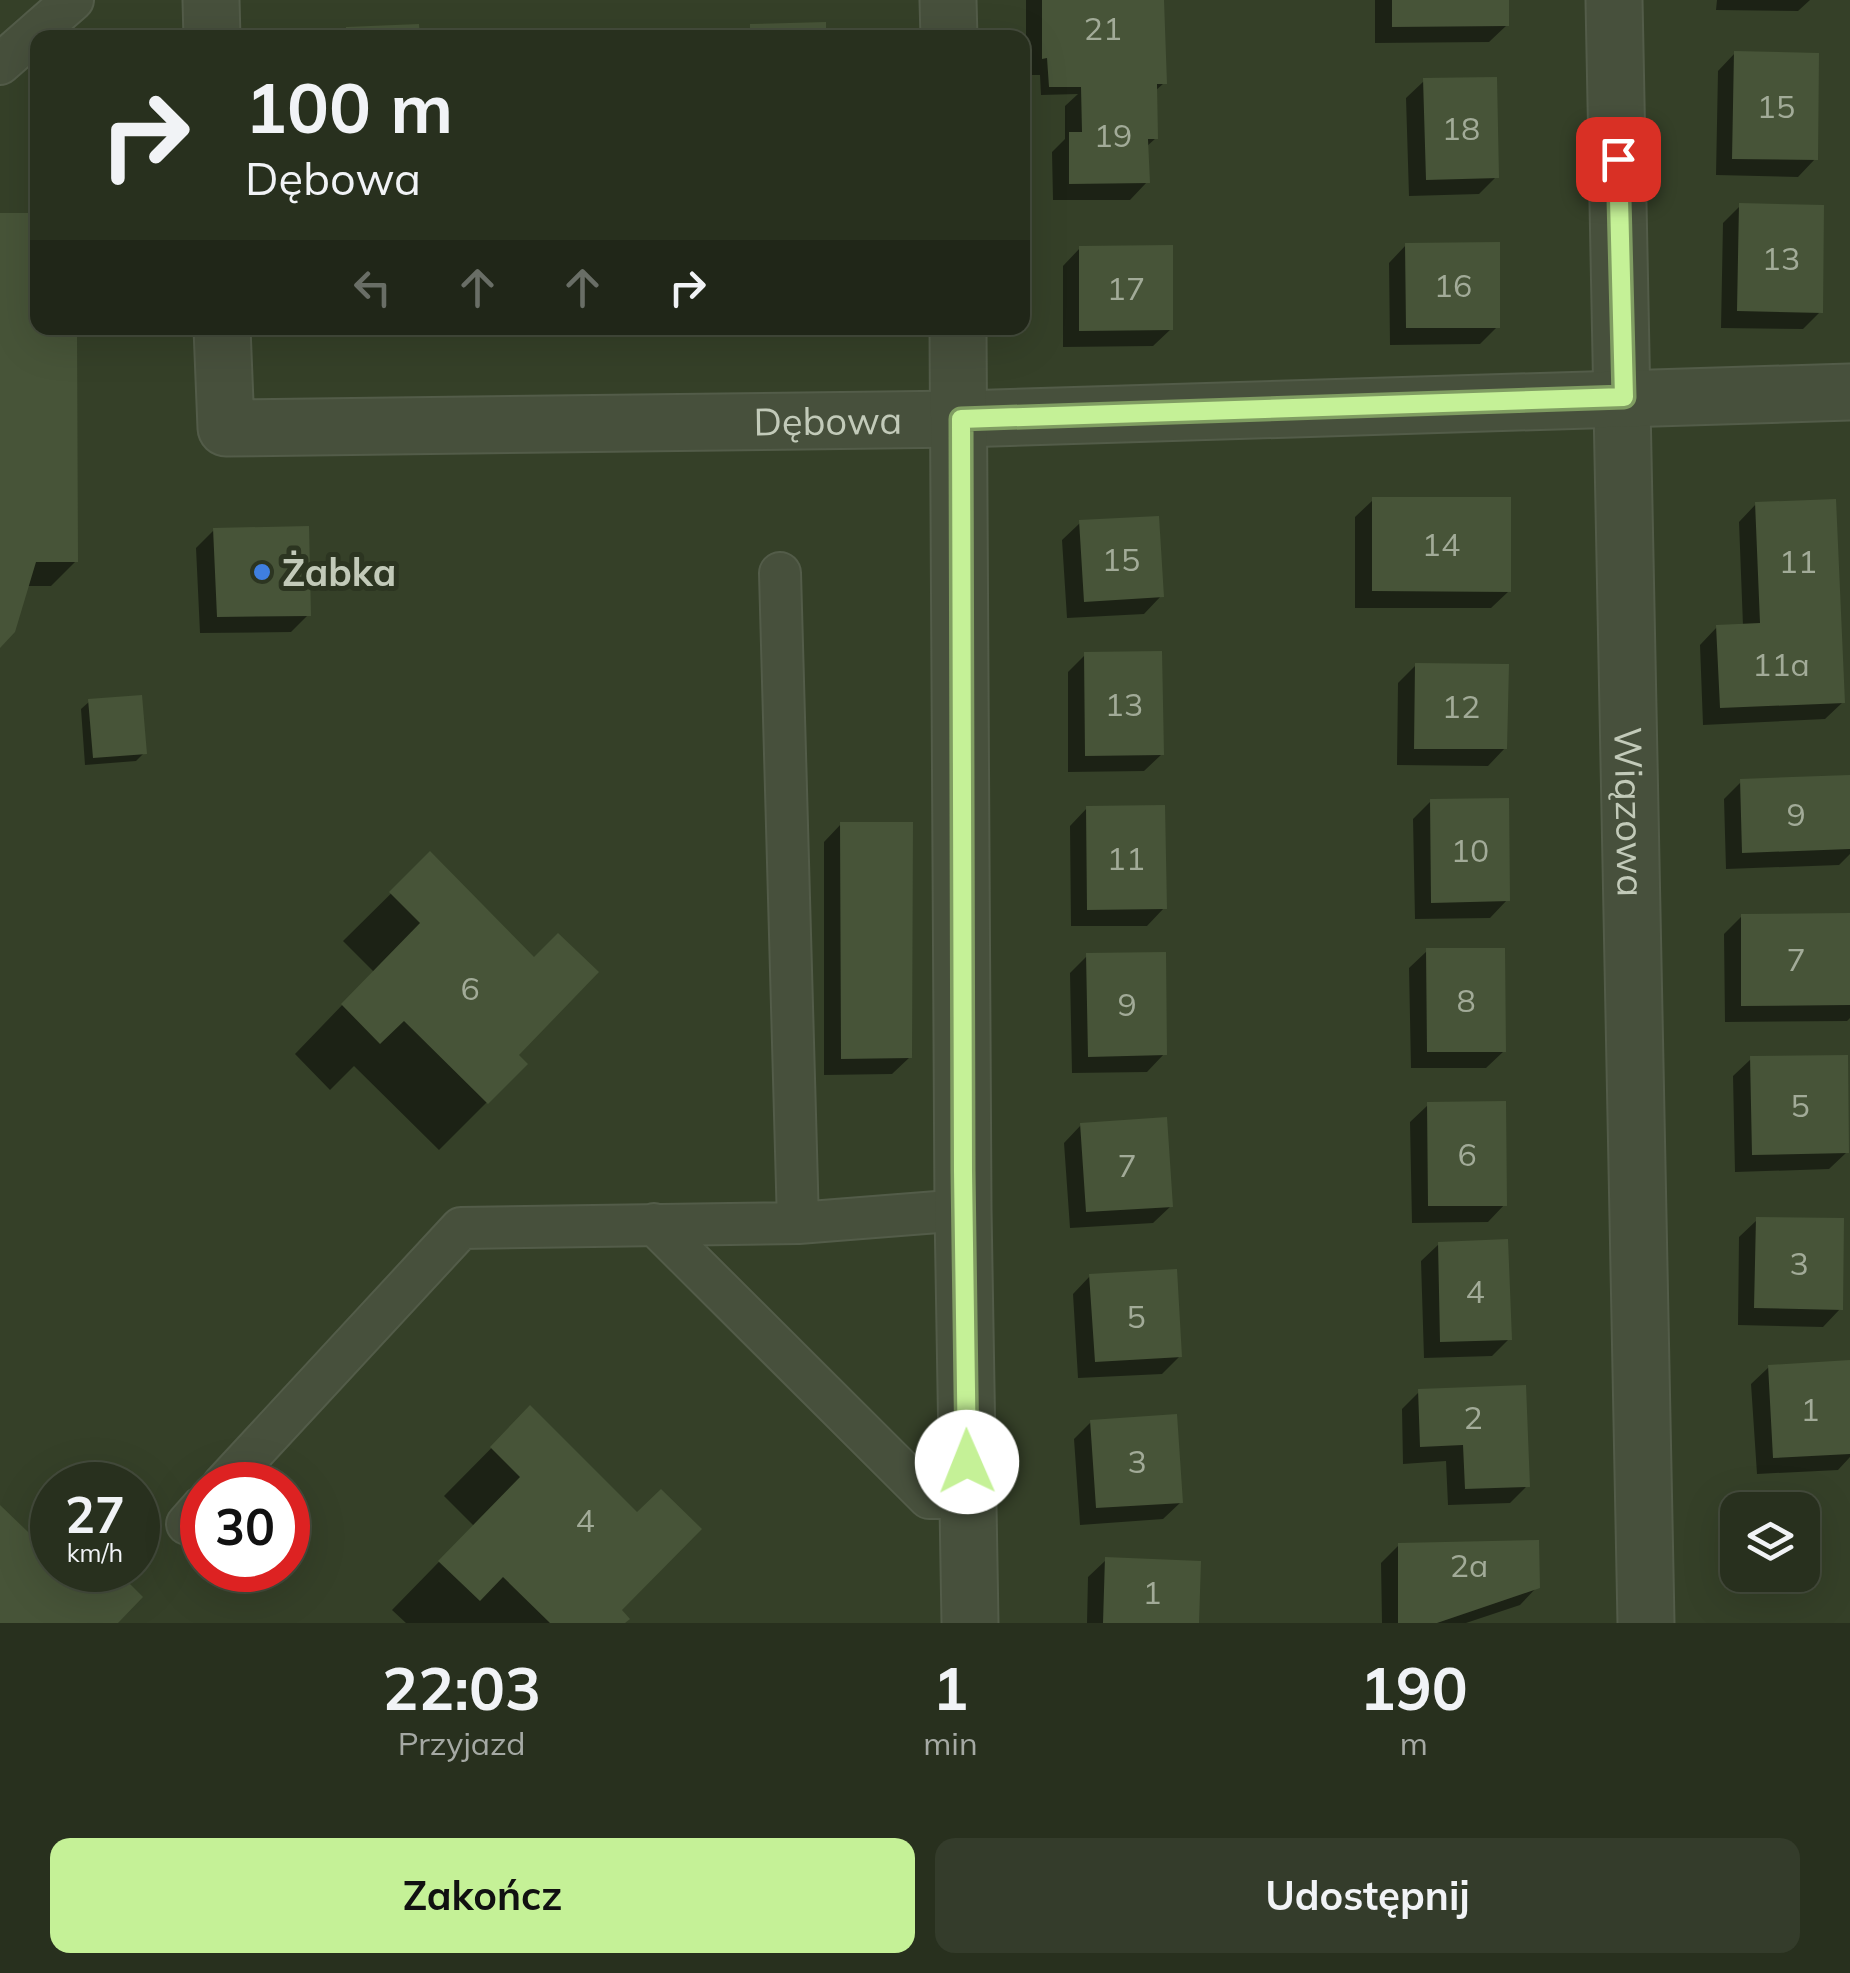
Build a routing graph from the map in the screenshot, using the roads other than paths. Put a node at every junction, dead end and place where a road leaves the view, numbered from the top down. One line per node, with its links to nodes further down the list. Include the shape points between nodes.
1 (73, 0): 5 (lane)
2 (211, 0): 6 (street)
3 (948, 0): 7 (street)
4 (1614, 0): 13 (street, Wiązowa)
5 (39, 30)
6 (212, 30)
7 (949, 30)
8 (30, 38): 9 (lane)
9 (0, 64)
10 (222, 335): 14 (street, Dębowa, via 226,428)
11 (958, 335): 14 (street)
12 (1850, 392): 13 (street, Dębowa)
13 (1624, 397): 14 (street, Dębowa); 22 (street, Wiązowa)
14 (961, 419): 16 (street)
15 (780, 573): 17 (lane)
16 (963, 1210): 17 (lane); 20 (street)
17 (798, 1222): 18 (lane)
18 (654, 1224): 19 (lane, via 461,1228); 20 (lane, via 929,1498)
19 (244, 1462)
20 (968, 1498): 21 (street)
21 (970, 1623)
22 (1646, 1623)

